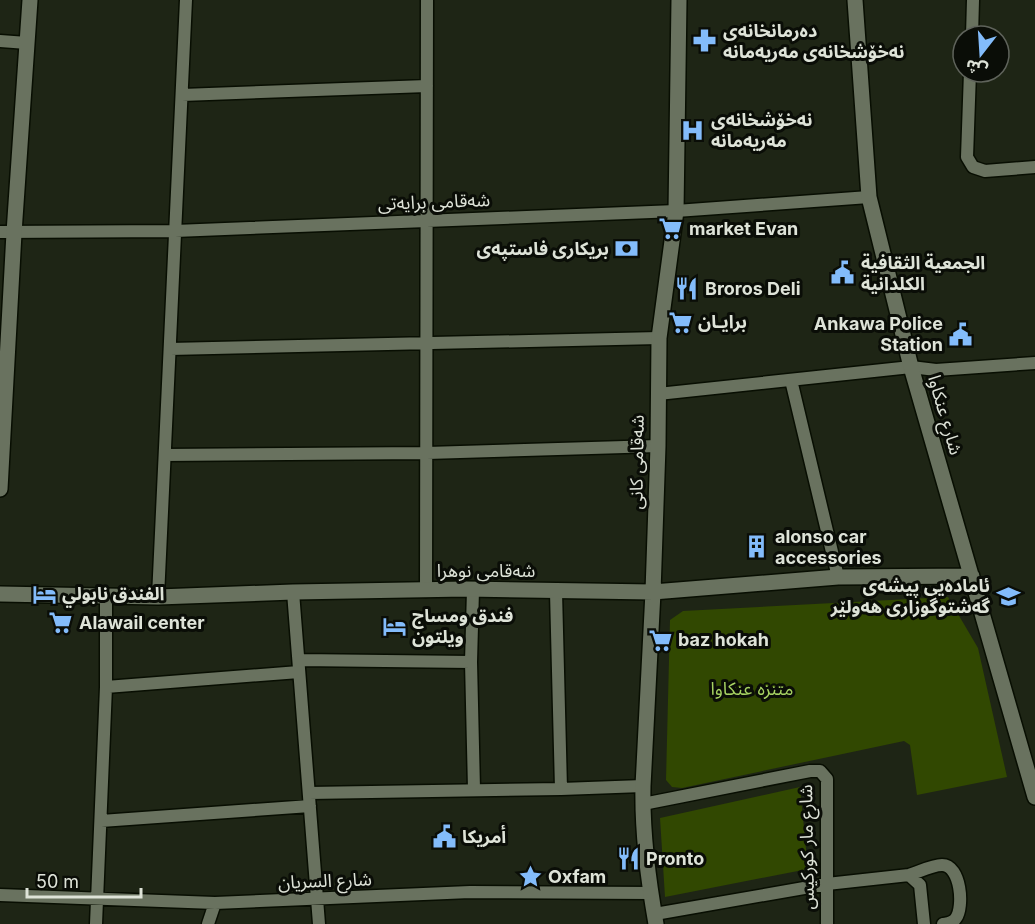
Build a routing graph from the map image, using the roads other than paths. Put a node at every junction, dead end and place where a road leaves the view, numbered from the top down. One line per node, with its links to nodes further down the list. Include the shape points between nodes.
1 (30, 0): 9 (street)
2 (186, 0): 12 (street)
3 (427, 0): 11 (street)
4 (679, 0): 15 (street, شەقامی کانی)
5 (855, 0): 14 (street, شارع عنكاوا)
6 (973, 0): 7 (street)
7 (972, 24)
8 (0, 41): 9 (street)
9 (27, 43): 18 (street)
10 (970, 84): 13 (street, via 967,158 973,167 985,171)
11 (427, 86): 12 (street); 16 (street)
12 (182, 95): 17 (street)
13 (1035, 167)
14 (869, 197): 15 (street, شەقامی برایەتی); 24 (street, شارع عنكاوا)
15 (676, 211): 16 (street, شەقامی برایەتی); 19 (street, شەقامی کانی)
16 (427, 220): 17 (street, شەقامی برایەتی); 20 (street)
17 (176, 231): 18 (street, شەقامی برایەتی); 22 (street)
18 (7, 233): 21 (street)
19 (659, 338): 20 (street); 26 (street, شەقامی کانی)
20 (427, 343): 22 (street); 28 (street)
21 (4, 348): 30 (street)
22 (170, 349): 29 (street)
23 (1035, 363): 24 (street, via 936,370)
24 (911, 367): 25 (street); 32 (street, شارع عنكاوا)
25 (791, 380): 26 (street); 31 (street)
26 (658, 394): 27 (street, شەقامی کانی)
27 (658, 446): 28 (street); 37 (street, شەقامی کانی)
28 (427, 453): 29 (street); 34 (street)
29 (165, 455): 40 (street)
30 (0, 489)
31 (838, 576): 32 (street, شەقامی نوهرا); 37 (street, شەقامی نوهرا)
32 (972, 576): 47 (street, شارع عنكاوا)
33 (474, 590): 34 (street, شەقامی نوهرا); 36 (street, شەقامی نوهرا); 41 (street)
34 (426, 591): 35 (street, شەقامی نوهرا)
35 (293, 592): 40 (street, شەقامی نوهرا); 42 (street)
36 (556, 592): 37 (street, شەقامی نوهرا); 46 (street)
37 (653, 592): 44 (street, شەقامی کانی)
38 (0, 594): 39 (street, شەقامی نوهرا)
39 (106, 596): 40 (street, شەقامی نوهرا); 43 (street)
40 (158, 597)
41 (471, 662): 42 (street); 45 (street)
42 (299, 666): 43 (street); 48 (street)
43 (106, 687): 50 (street)
44 (643, 786): 46 (street); 49 (street, شەقامی کانی)
45 (474, 789): 46 (street); 48 (street)
46 (561, 789)
47 (1035, 797)
48 (309, 799): 50 (street); 56 (street)
49 (643, 804): 52 (street, شارع مار كوركيس, via 820,771 827,779); 53 (street, شەقامی کانی)
50 (101, 821): 55 (street)
51 (909, 875): 52 (street); 63 (street, via 920,885); 64 (street, via 941,865 955,872 957,918)
52 (827, 884): 58 (street); 62 (street, شارع مار كوركيس)
53 (651, 893): 56 (street, شارع السريان, via 470,892); 58 (street, شەقامی کانی)
54 (0, 896): 55 (street, شارع السريان)
55 (97, 899): 57 (street, شارع السريان); 59 (street)
56 (317, 900): 57 (street, شارع السريان); 61 (street)
57 (215, 903): 60 (street)
58 (656, 919)
59 (96, 924)
60 (208, 924)
61 (319, 924)
62 (827, 924)
63 (924, 924)
64 (943, 924)

